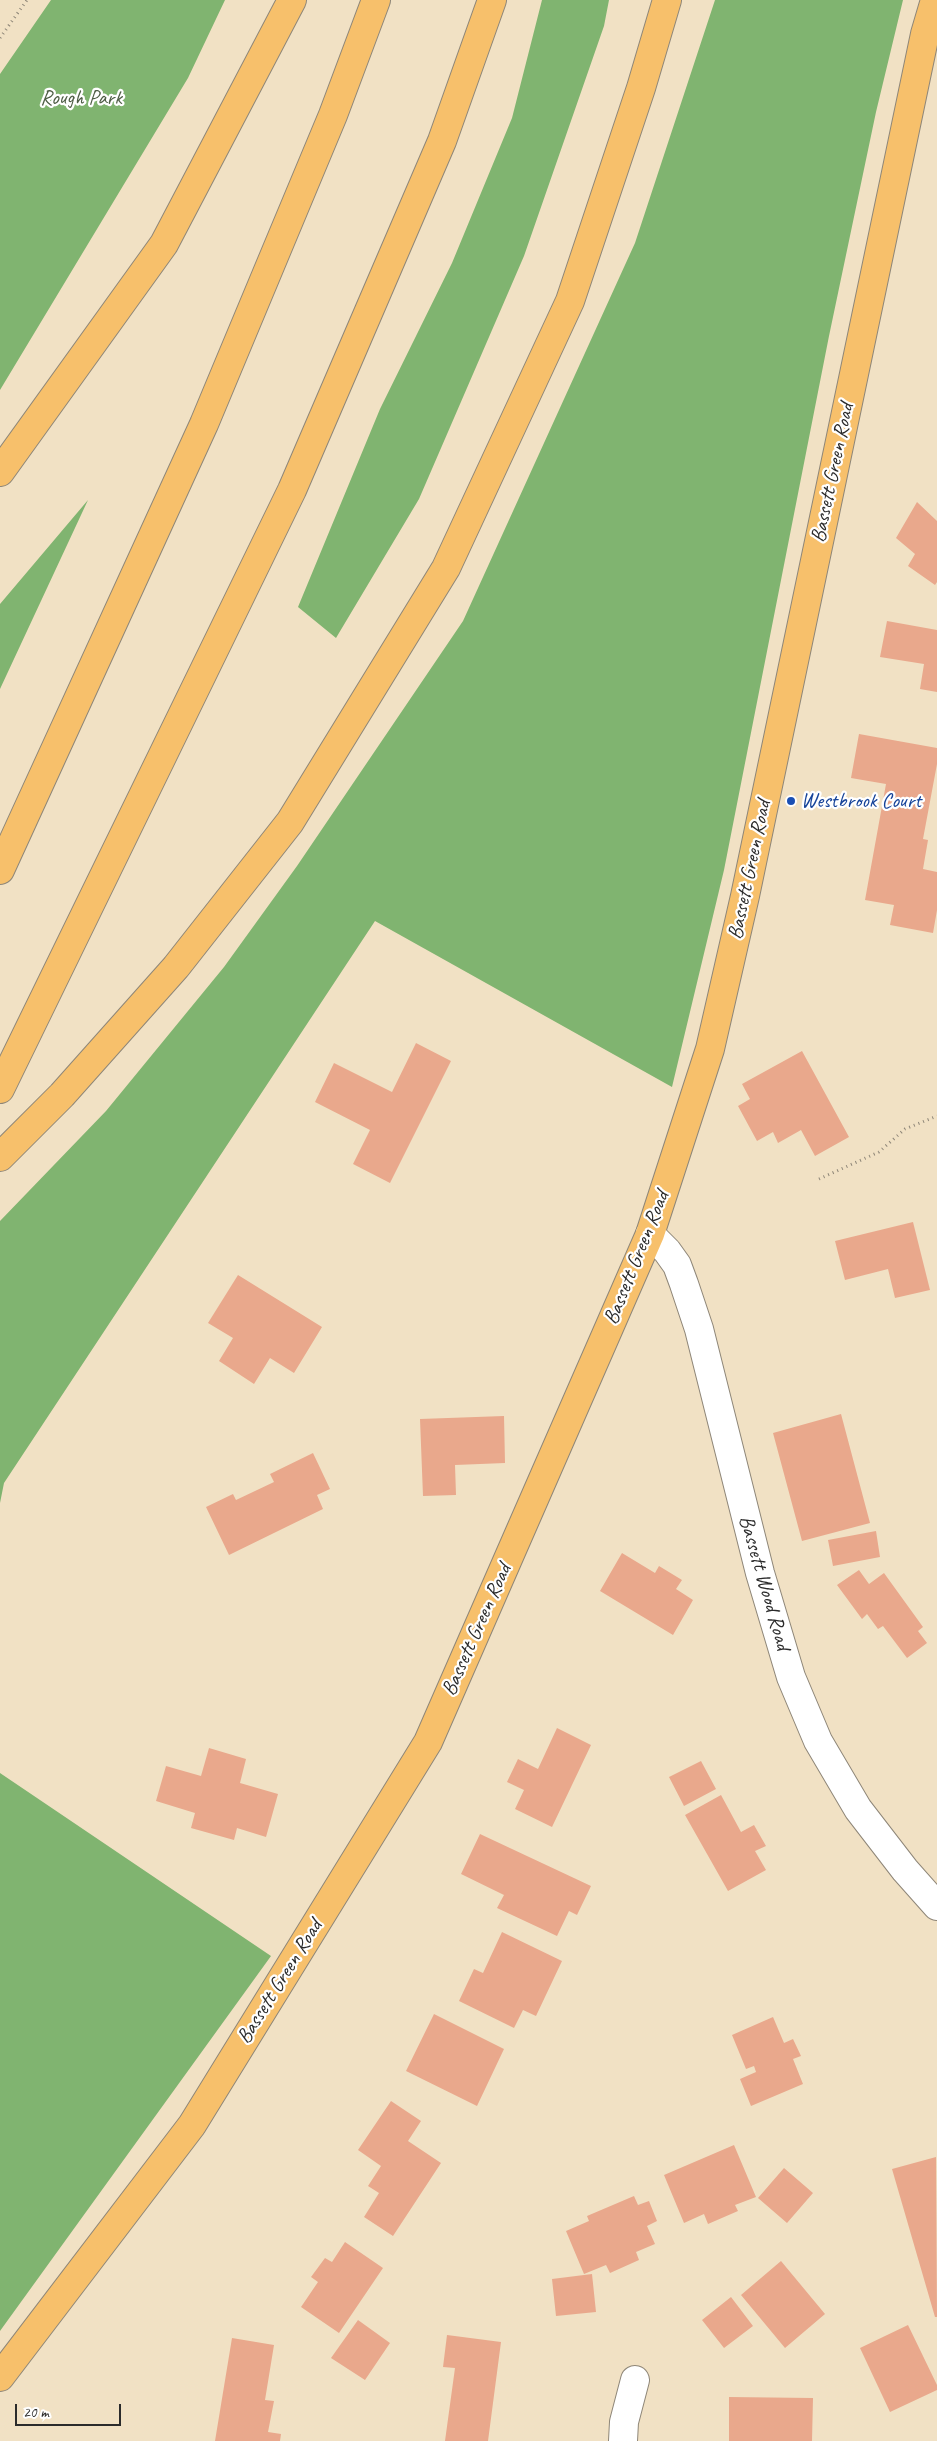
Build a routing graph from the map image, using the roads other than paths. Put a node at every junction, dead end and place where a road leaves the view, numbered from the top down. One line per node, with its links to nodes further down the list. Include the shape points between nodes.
1 (292, 0): 6 (main road, via 164,244)
2 (376, 0): 7 (main road, via 333,115 204,424)
3 (492, 0): 8 (main road, via 442,142 292,490)
4 (667, 0): 9 (main road, via 570,301 446,568 290,822 176,967 62,1095)
5 (935, 0): 10 (main road, Bassett Green Road, via 925,34 710,1049)
6 (0, 472)
7 (0, 870)
8 (0, 1088)
9 (0, 1157)
10 (650, 1234): 11 (street, Bassett Wood Road, via 677,1265 687,1293 760,1573 791,1677 818,1742 858,1809); 12 (main road, Bassett Green Road, via 428,1742 192,2125)
11 (937, 1906)
12 (0, 2376)
13 (635, 2380): 14 (street, via 624,2422)
14 (623, 2441)

